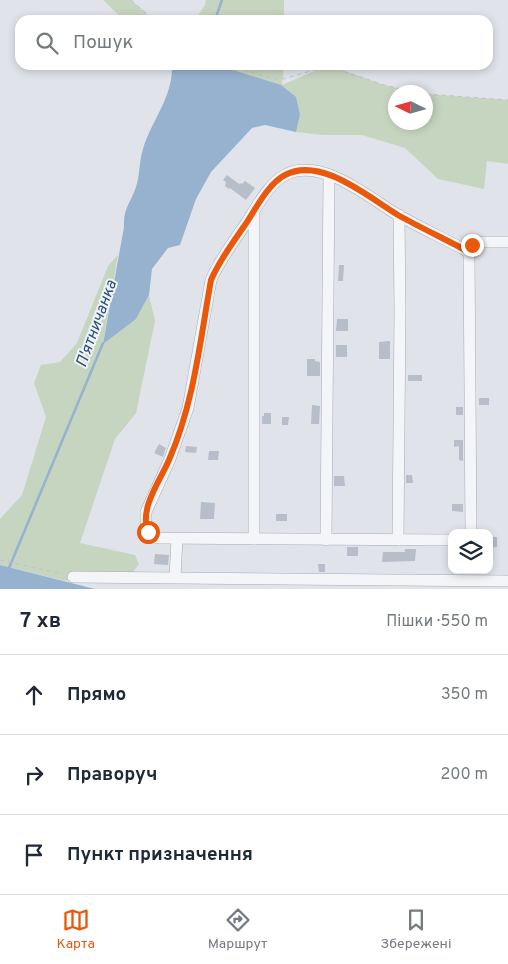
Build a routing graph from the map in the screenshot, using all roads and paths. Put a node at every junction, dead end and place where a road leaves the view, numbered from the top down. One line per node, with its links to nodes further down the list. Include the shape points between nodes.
1 (131, 0): 2 (path)
2 (148, 15)
3 (244, 70): 4 (path, via 274,79)
4 (314, 70)
5 (340, 70): 6 (path)
6 (388, 86)
7 (433, 95): 8 (path)
8 (508, 100)
9 (329, 175): 10 (street, via 309,170 286,174 269,190); 11 (street, via 348,183); 17 (street)
10 (254, 212): 15 (street, via 211,280 188,408 146,512 146,527 150,534 157,538); 16 (street)
11 (398, 215): 13 (street); 18 (street)
12 (508, 242): 13 (street, via 476,242)
13 (469, 252): 14 (street)
14 (471, 529)
15 (177, 539): 16 (street); 23 (street)
16 (254, 539): 17 (street)
17 (326, 540): 18 (street)
18 (398, 540): 19 (street)
19 (448, 540)
20 (0, 560): 22 (path)
21 (471, 576): 23 (street); 24 (street)
22 (73, 577): 23 (street)
23 (176, 577)
24 (508, 581)

